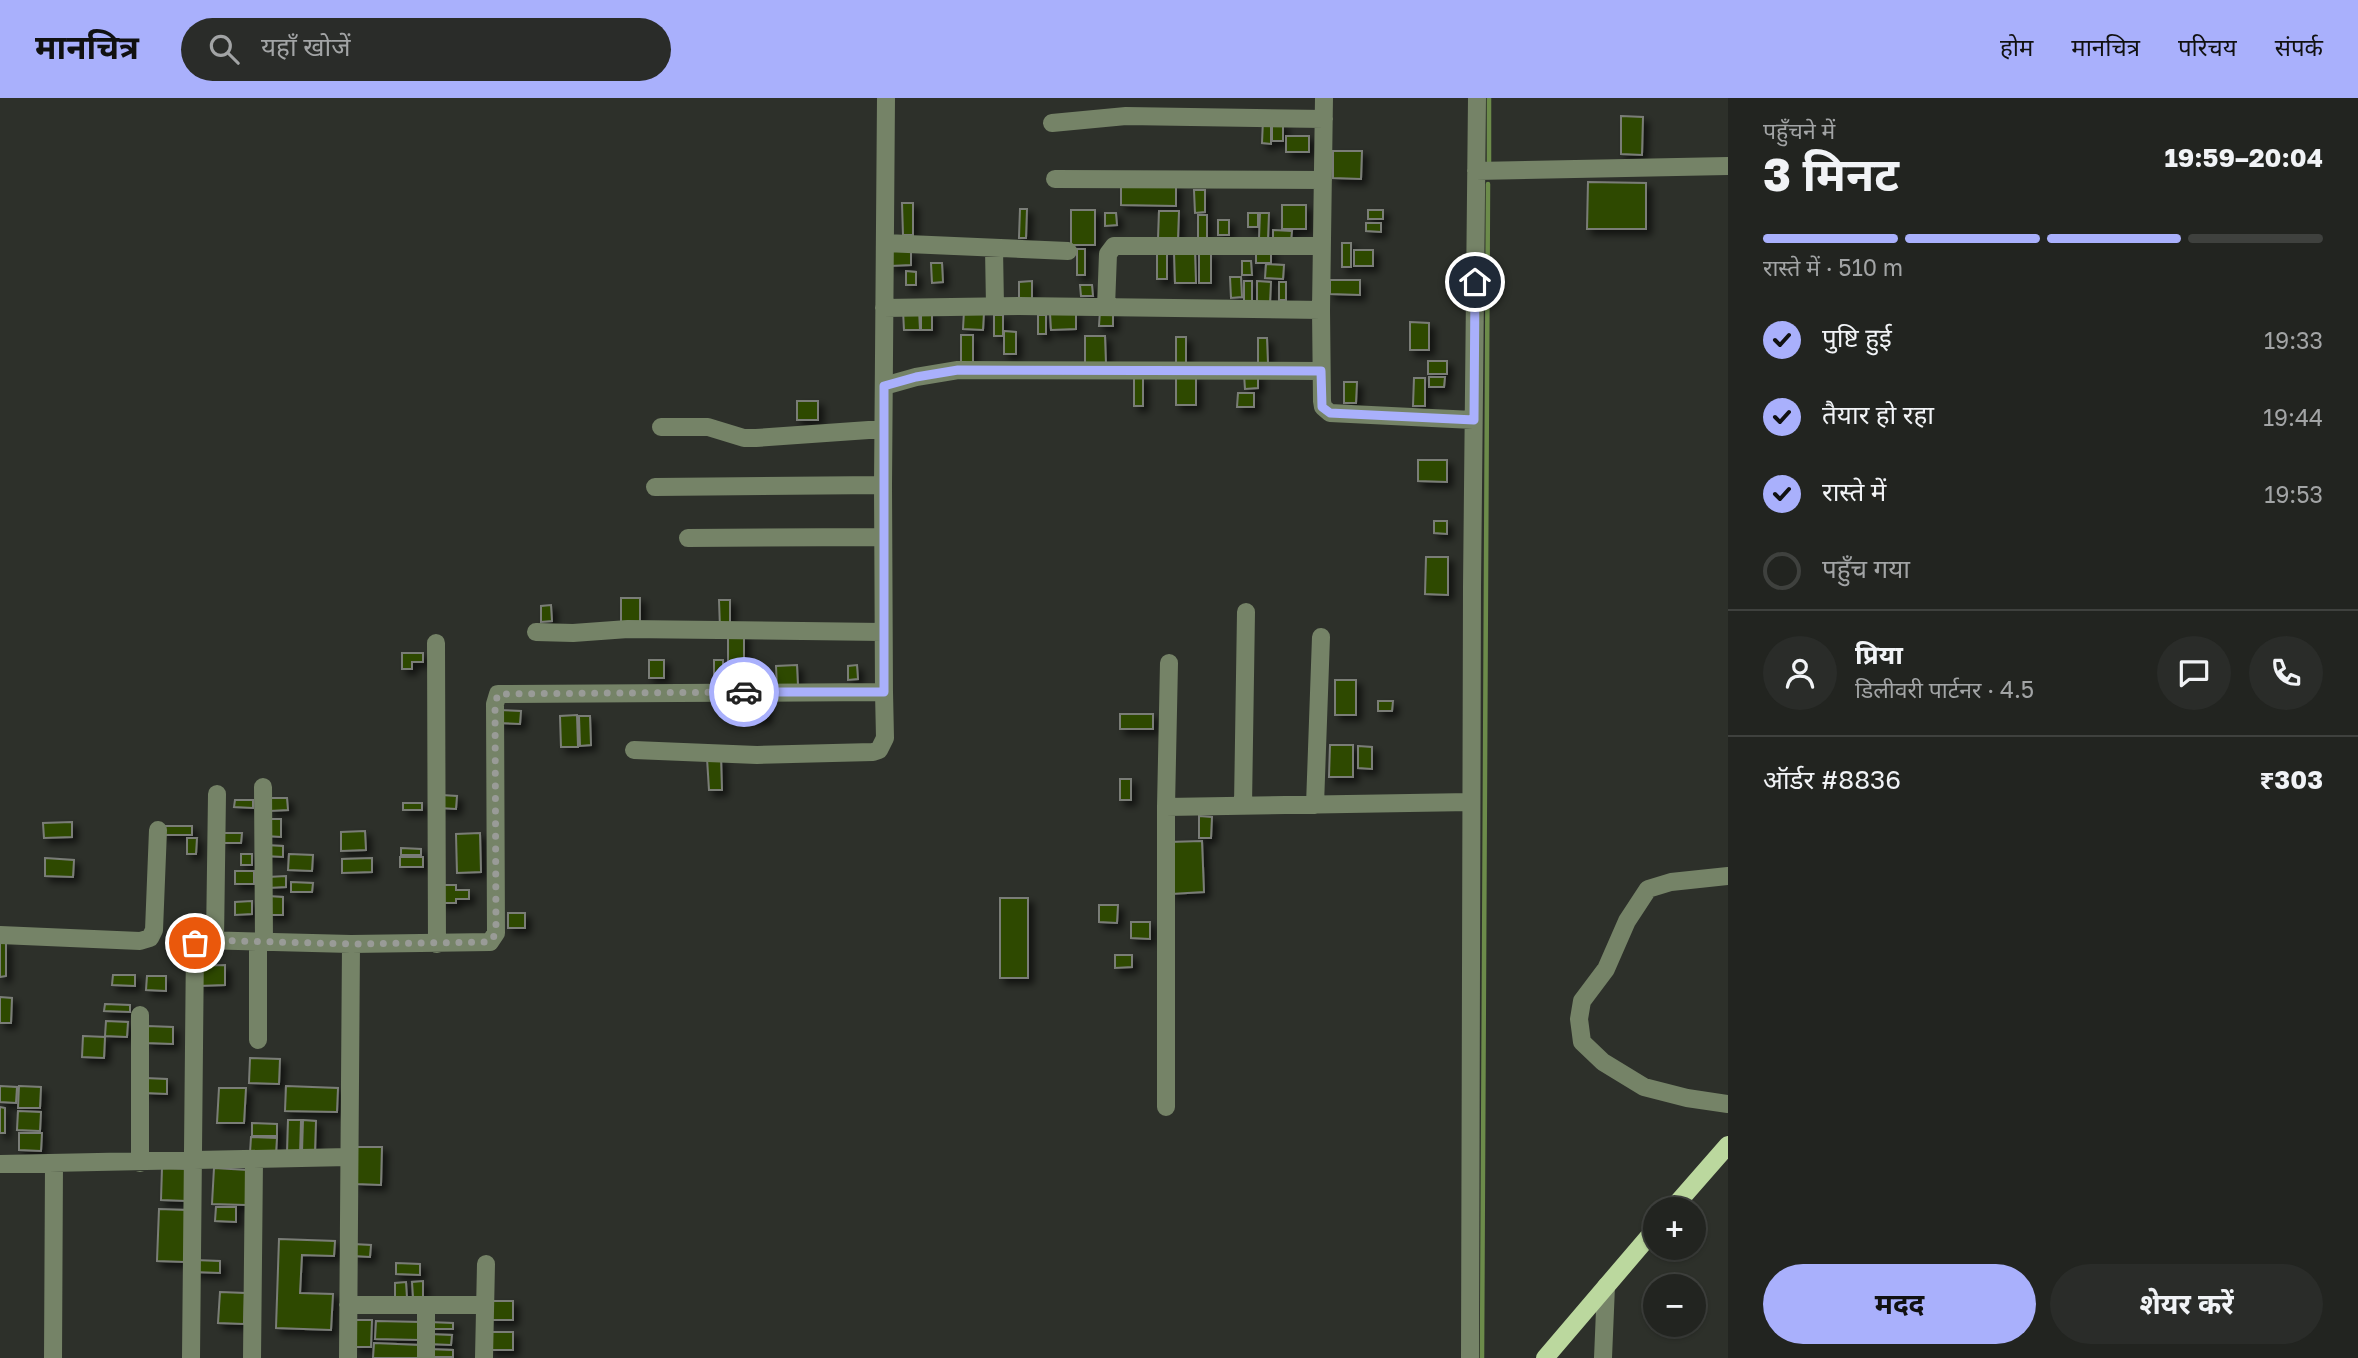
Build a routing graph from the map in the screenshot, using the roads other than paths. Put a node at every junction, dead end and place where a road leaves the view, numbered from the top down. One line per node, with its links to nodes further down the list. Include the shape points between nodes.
1 (886, 98): 10 (street)
2 (1324, 98): 4 (street)
3 (1477, 98): 7 (street)
4 (1324, 119): 5 (street, via 1126,116); 9 (street)
5 (1052, 123)
6 (1728, 166): 7 (street)
7 (1476, 171): 20 (street)
8 (1055, 178): 9 (street)
9 (1323, 180): 11 (street)
10 (885, 243): 12 (street); 16 (street)
11 (1322, 246): 15 (street, via 1114,246 1108,254); 17 (street)
12 (994, 249): 13 (street); 14 (street)
13 (1068, 251)
14 (995, 306): 15 (street); 16 (street)
15 (1106, 307): 17 (street)
16 (884, 308): 19 (street)
17 (1321, 310): 18 (street)
18 (1321, 371): 19 (street, via 958,370); 20 (street, via 1322,407 1330,413)
19 (884, 386): 22 (street)
20 (1474, 420): 37 (street)
21 (661, 426): 22 (street, via 708,427 744,438)
22 (883, 429): 23 (street)
23 (883, 485): 24 (street); 25 (street)
24 (655, 487)
25 (883, 537): 26 (street); 29 (street)
26 (688, 538)
27 (1246, 612): 39 (street)
28 (536, 632): 29 (street)
29 (883, 632): 33 (street)
30 (1321, 637): 38 (street)
31 (436, 643): 47 (street)
32 (1168, 663): 40 (street)
33 (884, 692): 34 (street, via 885,738 873,752 757,755); 47 (street, via 498,694 496,933 490,942)
34 (634, 750)
35 (263, 787): 45 (street)
36 (217, 794): 44 (street)
37 (1471, 802): 38 (street); 72 (street)
38 (1315, 804): 39 (street)
39 (1243, 806): 40 (street)
40 (1166, 807): 51 (street)
41 (158, 830): 43 (street, via 150,938)
42 (1728, 876): 50 (street, via 1648,890 1606,969 1582,1001 1579,1019 1582,1042 1603,1062 1644,1087)
43 (0, 935)
44 (215, 940): 45 (street); 54 (street, via 198,940 194,947)
45 (261, 942): 46 (street); 49 (street)
46 (351, 944): 47 (street); 53 (street)
47 (437, 944)
48 (140, 1015): 56 (street)
49 (258, 1040)
50 (1728, 1104)
51 (1166, 1107)
52 (1728, 1145): 59 (main road)
53 (349, 1157): 55 (street); 63 (street)
54 (192, 1161): 55 (street); 56 (street); 67 (street)
55 (254, 1161): 68 (street)
56 (140, 1163): 58 (street)
57 (0, 1164): 58 (street)
58 (54, 1165): 66 (street)
59 (1682, 1197)
60 (1643, 1243): 62 (main road)
61 (486, 1264): 64 (street)
62 (1606, 1286): 73 (main road); 74 (street)
63 (348, 1305): 65 (street); 69 (street)
64 (485, 1305): 65 (street); 71 (street)
65 (426, 1307): 70 (street)
66 (52, 1358)
67 (191, 1358)
68 (253, 1358)
69 (348, 1358)
70 (426, 1358)
71 (484, 1358)
72 (1470, 1358)
73 (1545, 1358)
74 (1603, 1358)

